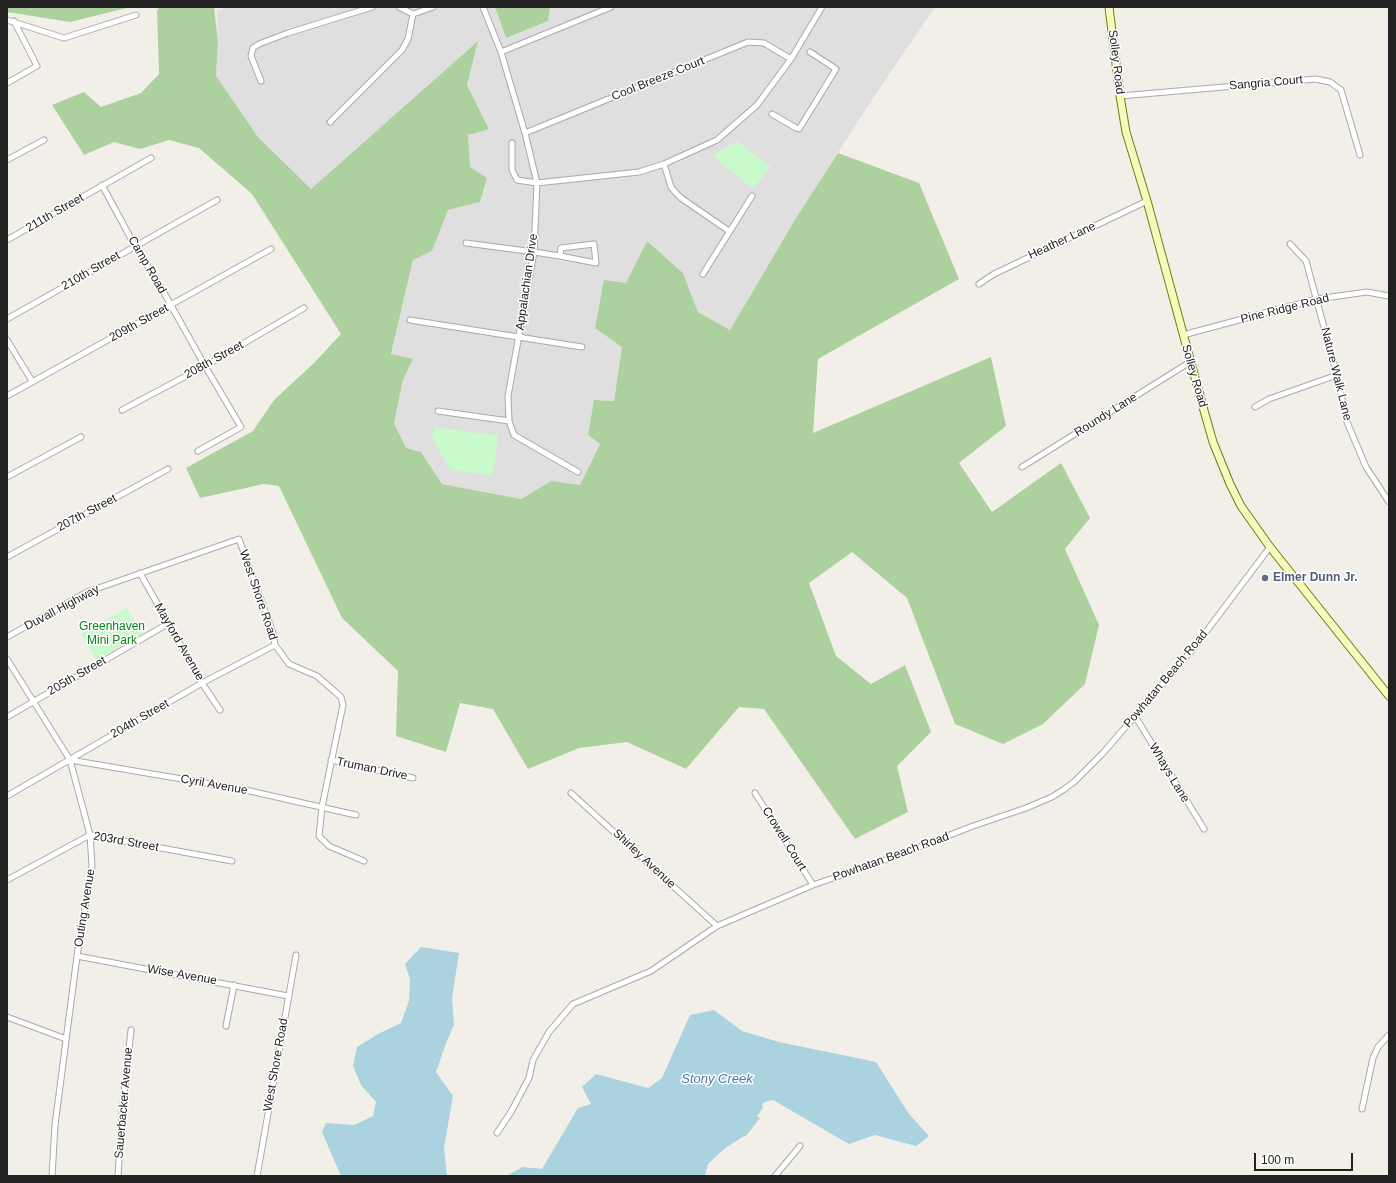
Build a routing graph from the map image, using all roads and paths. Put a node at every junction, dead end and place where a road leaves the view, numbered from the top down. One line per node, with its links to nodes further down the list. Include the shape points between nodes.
1 (372, 7): 15 (street, via 259,44 253,48 251,56)
2 (399, 7): 8 (street)
3 (433, 7): 8 (street)
4 (483, 7): 12 (street, Appalachian Drive)
5 (611, 7): 12 (street)
6 (822, 7): 14 (street)
7 (1109, 7): 17 (main road, Solley Road)
8 (413, 14): 19 (street, via 408,39 402,50)
9 (136, 15): 11 (street, via 64,38)
10 (7, 20): 11 (street)
11 (14, 21): 16 (street, via 37,66)
12 (501, 52): 20 (street, Appalachian Drive)
13 (810, 52): 18 (street, via 836,69 799,129)
14 (791, 59): 20 (street, Cool Breeze Court, via 764,43 748,42); 26 (street, via 757,105 717,140)
15 (261, 81)
16 (7, 83)
17 (1120, 96): 23 (street, Sangria Court, via 1316,79 1330,82 1341,90); 31 (main road, Solley Road, via 1126,132)
18 (772, 114)
19 (330, 122)
20 (525, 133): 27 (street, Appalachian Drive)
21 (44, 140): 25 (street)
22 (512, 143): 27 (street, via 512,170 517,180)
23 (1360, 155)
24 (151, 158): 28 (street, 211th Street)
25 (7, 160)
26 (664, 164): 27 (street, via 639,172); 32 (street, via 675,192)
27 (537, 183): 38 (street, Appalachian Drive)
28 (102, 186): 33 (street, 211th Street); 36 (street, Camp Road)
29 (752, 196): 32 (street)
30 (217, 200): 36 (street, 210th Street)
31 (1147, 201): 41 (street, Heather Lane, via 994,274); 48 (main road, Solley Road)
32 (729, 231): 40 (street)
33 (7, 240)
34 (466, 243): 38 (street)
35 (1290, 244): 43 (street, Nature Walk Lane, via 1306,261)
36 (135, 246): 44 (street, Camp Road); 46 (street, 210th Street)
37 (271, 249): 44 (street, 209th Street)
38 (534, 252): 39 (street); 49 (street, Appalachian Drive)
39 (560, 256): 39 (street, via 561,248 594,244 596,263)
40 (703, 274)
41 (979, 284)
42 (1389, 296): 43 (street, Pine Ridge Road, via 1367,292)
43 (1317, 299): 48 (street, Pine Ridge Road); 54 (street, Nature Walk Lane)
44 (170, 306): 53 (street, Camp Road); 55 (street, 209th Street)
45 (304, 308): 53 (street, 208th Street)
46 (7, 319)
47 (410, 320): 49 (street)
48 (1183, 336): 52 (main road, Solley Road)
49 (519, 337): 51 (street); 60 (street, Appalachian Drive, via 508,396)
50 (7, 340): 55 (street)
51 (582, 347)
52 (1190, 362): 63 (street, Roundy Lane); 68 (main road, Solley Road, via 1213,442 1230,484 1241,506)
53 (205, 366): 58 (street, 208th Street); 62 (street, Camp Road, via 241,427)
54 (1337, 375): 57 (street, via 1269,398); 67 (street, Nature Walk Lane, via 1347,422 1366,467)
55 (32, 381): 56 (street, 209th Street)
56 (7, 396)
57 (1255, 407)
58 (122, 410)
59 (438, 411): 60 (street)
60 (509, 420): 65 (street, via 514,435)
61 (81, 437): 66 (street)
62 (198, 451)
63 (1022, 467)
64 (168, 469): 69 (street, 207th Street)
65 (578, 472)
66 (7, 477)
67 (1389, 502)
68 (1270, 547): 76 (main road, Solley Road); 79 (street, Powhatan Beach Road, via 1193,649)
69 (7, 557)
70 (140, 573): 71 (street, Mayford Avenue); 72 (street, Duvall Highway, via 87,592); 73 (street, West Shore Road, via 239,539)
71 (169, 623): 75 (street, Mayford Avenue); 77 (street, 205th Street)
72 (7, 637)
73 (275, 645): 75 (street, 204th Street); 82 (street, West Shore Road, via 289,664 317,676 341,697 343,704)
74 (7, 659): 77 (street, Outing Avenue)
75 (202, 683): 78 (street, Mayford Avenue); 81 (street, 204th Street)
76 (1388, 694)
77 (33, 702): 80 (street, 205th Street); 81 (street, Outing Avenue)
78 (220, 710)
79 (1135, 716): 89 (street, Whays Lane); 94 (street, Powhatan Beach Road, via 1074,782 1052,797)
80 (7, 717)
81 (70, 760): 86 (street, 204th Street); 87 (street, Cyril Avenue, via 242,789); 90 (street, Outing Avenue)
82 (331, 760): 83 (street, Truman Drive); 87 (street, West Shore Road)
83 (413, 778)
84 (571, 792): 95 (street, Shirley Avenue)
85 (754, 793): 94 (street, Crowell Court)
86 (7, 796)
87 (322, 807): 88 (street, Cyril Avenue); 91 (street, West Shore Road, via 320,836 329,846)
88 (356, 815)
89 (1204, 829)
90 (90, 835): 92 (street, 203rd Street); 93 (street, 203rd Street); 97 (street, Outing Avenue, via 92,866)
91 (364, 861)
92 (232, 862)
93 (7, 880)
94 (813, 885): 95 (street, Powhatan Beach Road)
95 (717, 926): 106 (street, Powhatan Beach Road, via 651,971 573,1004 549,1032 533,1060 530,1078)
96 (296, 955): 99 (street, West Shore Road)
97 (77, 956): 98 (street, Wise Avenue); 104 (street, Outing Avenue)
98 (234, 985): 99 (street, Wise Avenue); 101 (street)
99 (288, 996): 110 (street, West Shore Road)
100 (7, 1017): 104 (street)
101 (226, 1026)
102 (131, 1030): 109 (street, Sauerbacker Avenue)
103 (1389, 1035): 105 (street, via 1378,1047 1373,1058)
104 (66, 1040): 108 (street, Outing Avenue, via 55,1125)
105 (1362, 1109)
106 (497, 1133)
107 (800, 1146): 111 (street)
108 (52, 1176)
109 (118, 1176)
110 (256, 1176)
111 (775, 1176)

